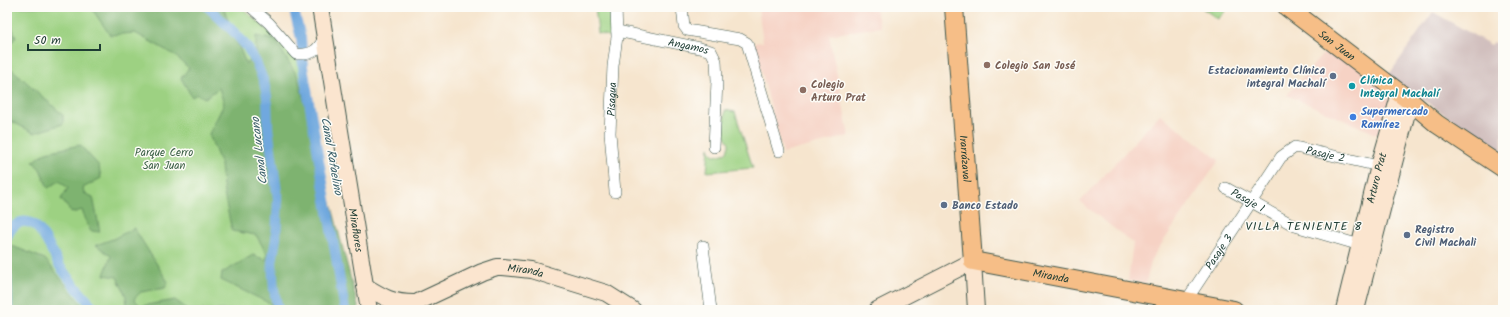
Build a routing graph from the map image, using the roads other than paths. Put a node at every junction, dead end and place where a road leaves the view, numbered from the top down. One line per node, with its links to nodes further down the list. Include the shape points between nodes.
1 (251, 7): 8 (street, via 301,54 311,54 319,47)
2 (320, 7): 8 (street, Miraflores)
3 (616, 7): 7 (street, Pisagua)
4 (682, 7): 11 (street, via 684,26 687,30 740,39 747,43)
5 (954, 7): 19 (main road, Irarrázaval)
6 (1287, 7): 9 (main road, San Juan)
7 (617, 31): 10 (street, Angamos, via 711,51 716,61 717,81); 15 (street, Pisagua, via 610,133)
8 (325, 36): 20 (street, Miraflores)
9 (1405, 97): 12 (street, Arturo Prat); 13 (main road, San Juan, via 1437,124); 31 (street, Arturo Prat)
10 (714, 147)
11 (779, 151)
12 (1379, 166): 16 (street, Pasaje 2, via 1295,147 1281,157); 17 (street, Arturo Prat)
13 (1503, 168)
14 (1226, 188): 16 (street, Pasaje 1)
15 (616, 192)
16 (1252, 202): 17 (street, Pasaje 1, via 1295,226); 21 (street, Pasaje 3)
17 (1360, 245): 30 (street, Arturo Prat)
18 (703, 246): 26 (street)
19 (973, 261): 21 (main road, Miranda); 27 (street); 28 (street, Irarrázaval)
20 (366, 286): 22 (street, Miranda, via 392,301); 23 (street, Miraflores)
21 (1186, 301): 29 (main road, Miranda)
22 (418, 302): 24 (street, Miranda); 25 (street, Miranda, via 482,272 497,267 509,267 531,270 606,293)
23 (369, 310)
24 (399, 310)
25 (634, 310)
26 (711, 310)
27 (877, 310)
28 (976, 310)
29 (1234, 310)
30 (1344, 310)
31 (1356, 310)

